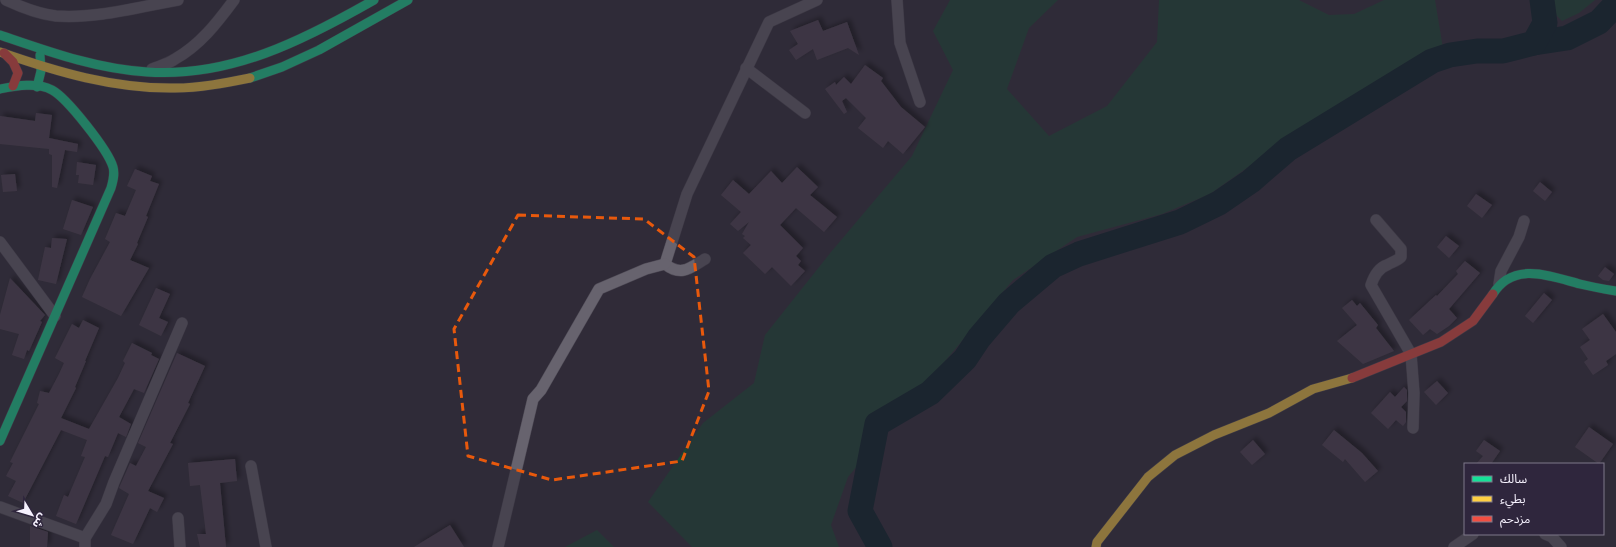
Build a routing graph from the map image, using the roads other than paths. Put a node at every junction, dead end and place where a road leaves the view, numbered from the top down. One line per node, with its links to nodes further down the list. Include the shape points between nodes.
1 (6, 0): 2 (street, via 55,16 90,16)
2 (178, 0)
3 (234, 0): 14 (street, via 202,40 175,60)
4 (374, 0): 14 (street, via 279,50 237,64 197,72)
5 (408, 0): 16 (street, via 336,42 298,60 261,75 218,85 177,89 139,88 83,79)
6 (817, 0): 13 (street, via 769,22)
7 (897, 0): 20 (street, via 900,43)
8 (0, 35): 9 (street)
9 (37, 47): 11 (street); 12 (street); 14 (street, via 88,61)
10 (2, 53): 11 (street); 15 (street, via 13,62)
11 (27, 61): 12 (street); 15 (street)
12 (42, 66): 16 (street); 18 (street)
13 (746, 68): 21 (street); 26 (street, via 687,194)
14 (144, 72)
15 (18, 73): 17 (street)
16 (64, 73): 18 (street, via 51,76)
17 (13, 86): 18 (street); 19 (street)
18 (37, 87): 29 (street, via 51,90 68,103 108,155 114,171 111,188)
19 (0, 89)
20 (920, 102)
21 (805, 113)
22 (1376, 220): 31 (street, via 1401,249 1401,257 1375,274 1371,285)
23 (1524, 221): 27 (street, via 1519,237 1501,271)
24 (0, 242): 29 (street)
25 (705, 259): 26 (street, via 687,270 673,270)
26 (665, 264): 42 (street, via 598,289 541,390 533,399)
27 (1499, 284): 28 (street, via 1520,274 1537,273); 31 (street, via 1473,321 1441,342)
28 (1616, 291)
29 (55, 316): 33 (street)
30 (182, 323): 39 (street, via 106,504)
31 (1412, 354): 32 (street); 43 (street, via 1358,376 1313,389 1269,413 1214,435 1175,455 1148,477 1097,542)
32 (1413, 428)
33 (0, 441)
34 (251, 466): 41 (street)
35 (0, 507): 39 (street)
36 (178, 518): 40 (street)
37 (1472, 535): 44 (street)
38 (1547, 535): 45 (street)
39 (85, 542)
40 (180, 547)
41 (266, 547)
42 (498, 547)
43 (1096, 547)
44 (1454, 547)
45 (1561, 547)

